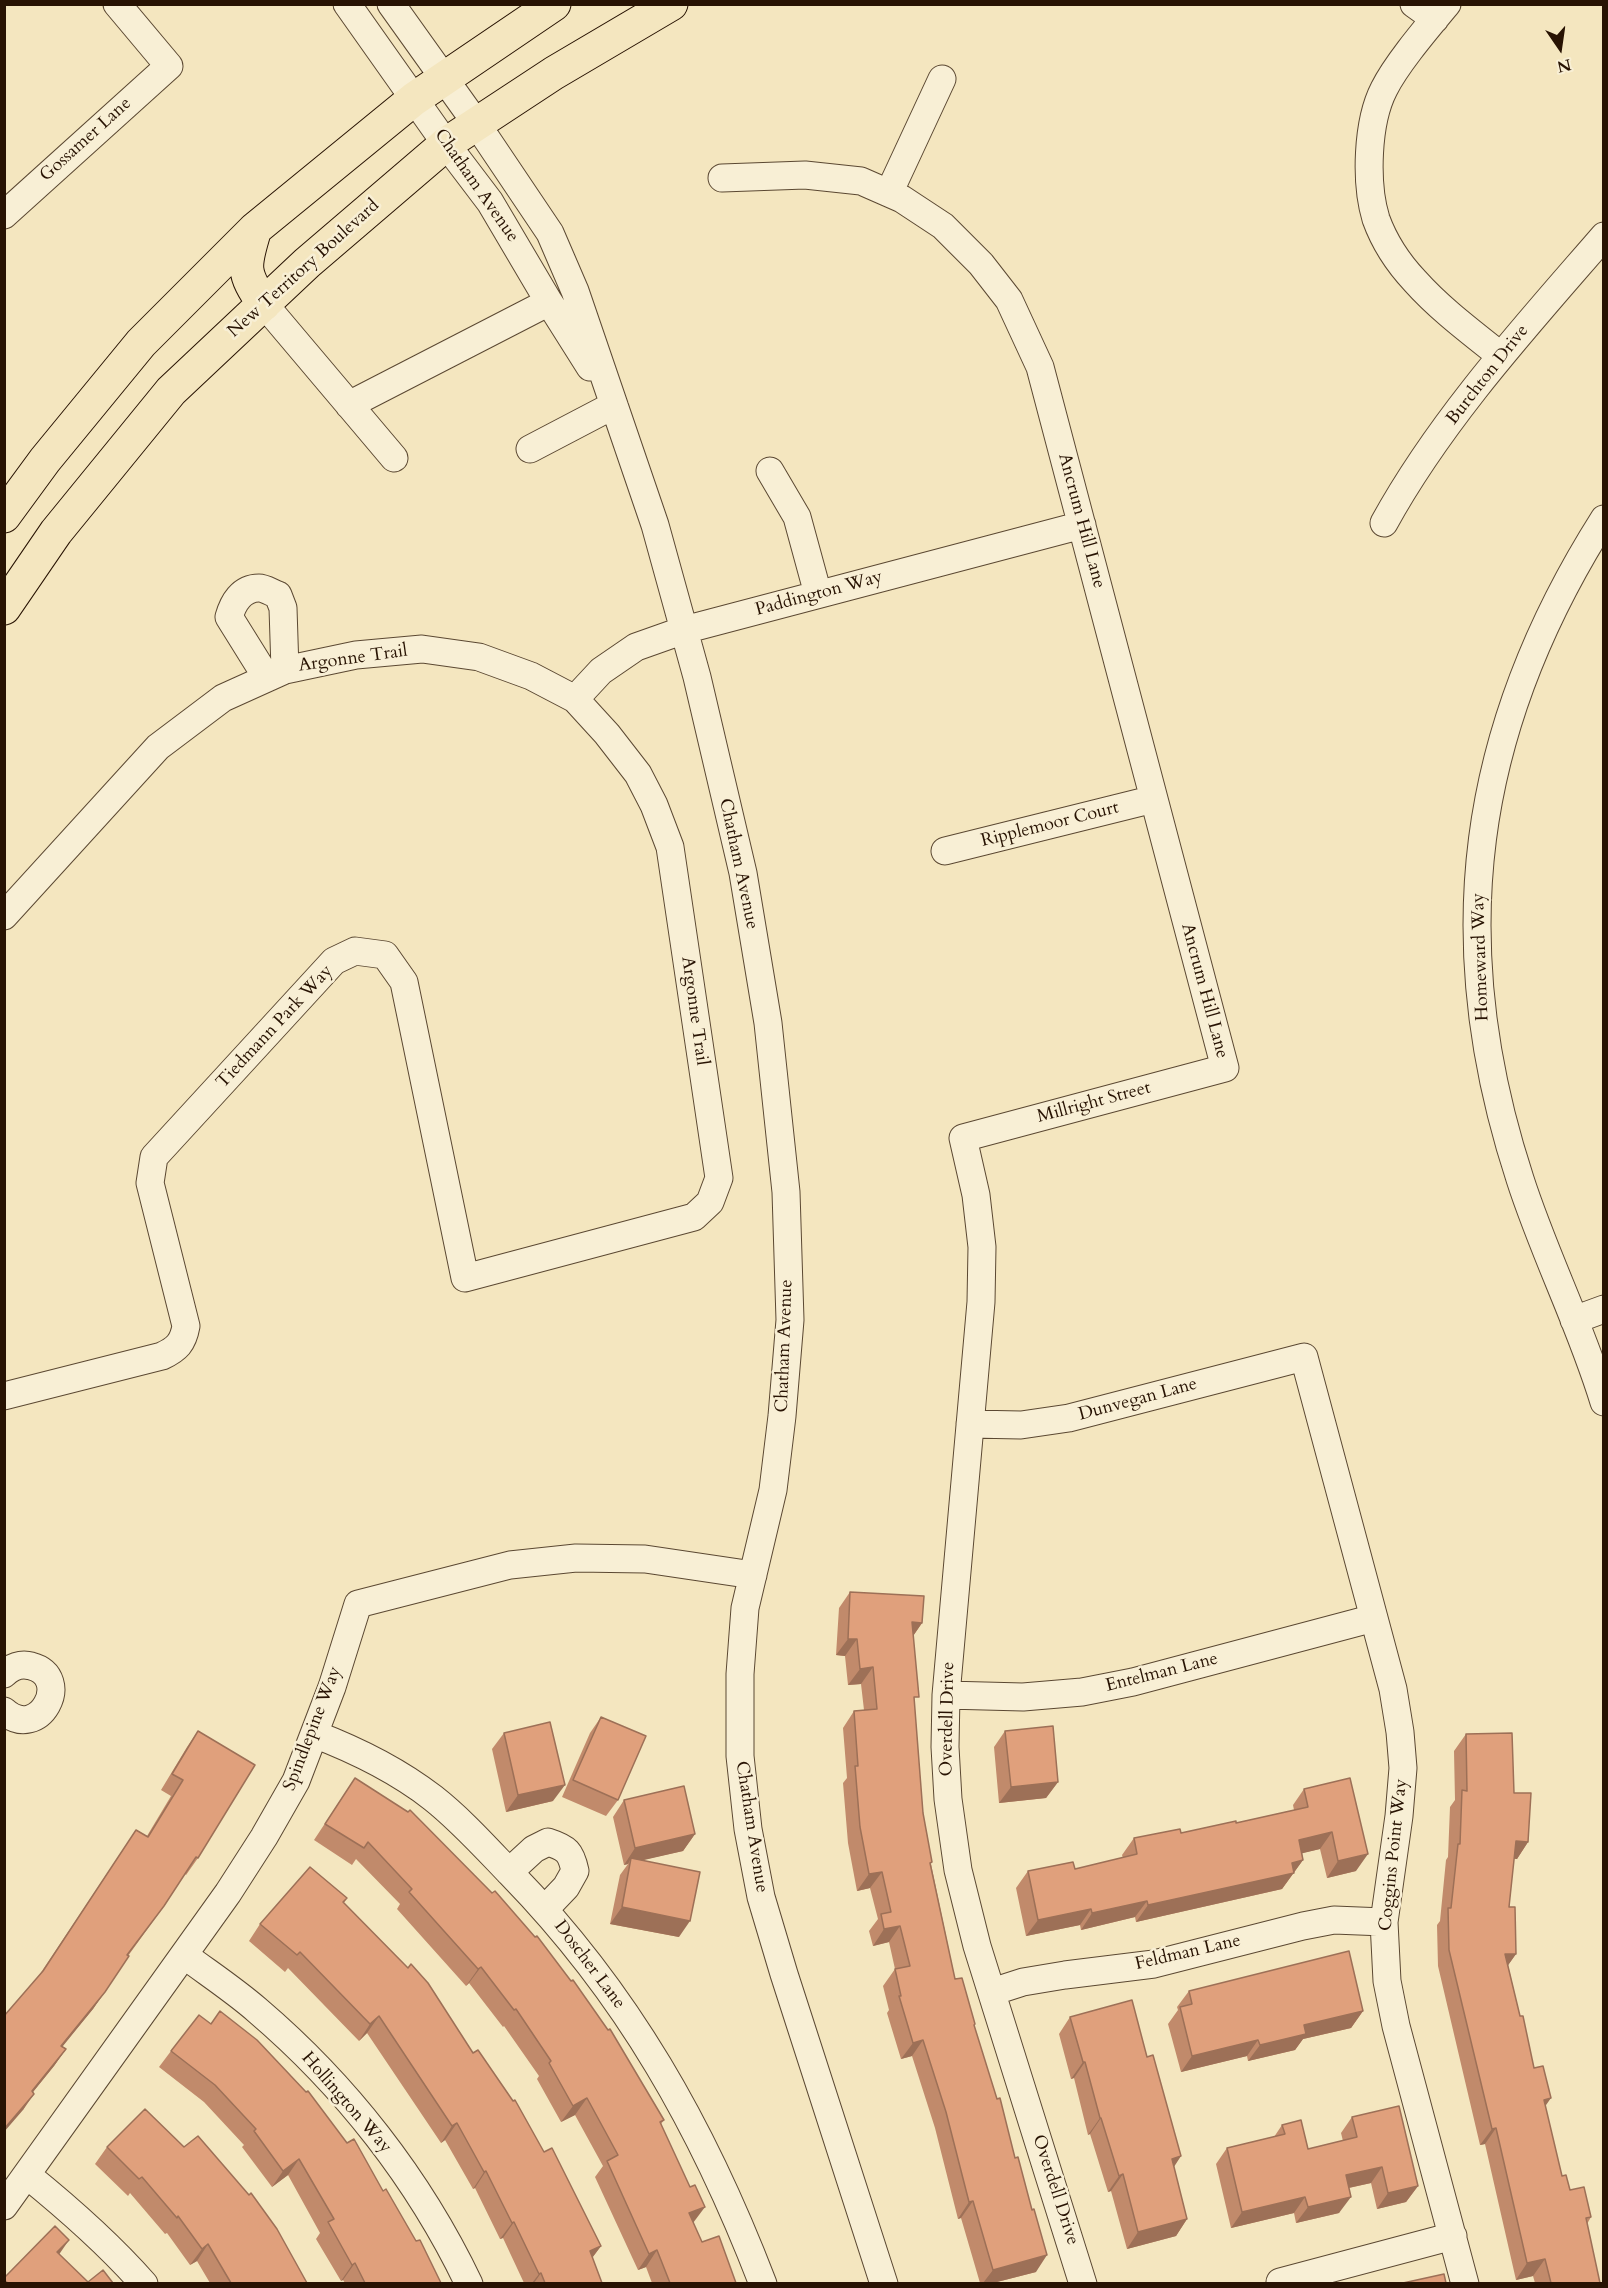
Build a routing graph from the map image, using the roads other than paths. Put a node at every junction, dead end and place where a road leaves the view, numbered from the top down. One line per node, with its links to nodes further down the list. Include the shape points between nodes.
1 (117, 4): 14 (street, Gossamer Lane, via 169,66)
2 (347, 4): 9 (street, Chatham Avenue)
3 (391, 4): 7 (street, Chatham Avenue)
4 (554, 4): 7 (main road)
5 (671, 4): 10 (main road, New Territory Boulevard)
6 (1432, 9): 19 (street, via 1384,88 1373,118 1369,150 1376,219 1393,252 1414,280)
7 (443, 79): 9 (main road); 10 (street, Chatham Avenue)
8 (942, 79): 13 (street)
9 (414, 99): 11 (street, Chatham Avenue); 15 (main road)
10 (476, 123): 11 (main road, New Territory Boulevard); 21 (street, Chatham Avenue, via 550,233 576,291)
11 (446, 144): 17 (street, Chatham Avenue, via 490,202); 18 (main road, New Territory Boulevard)
12 (722, 178): 13 (street, Ancrum Hill Lane, via 805,175 861,181)
13 (889, 193): 28 (street, Ancrum Hill Lane, via 943,226 981,264 1009,300 1040,367)
14 (4, 215)
15 (255, 229): 18 (main road, via 247,256 247,273); 25 (main road, via 141,343)
16 (1604, 236): 19 (street, Burchton Drive)
17 (549, 303): 20 (street); 21 (street, Chatham Avenue)
18 (264, 304): 20 (street); 30 (main road, New Territory Boulevard, via 171,391 56,532)
19 (1501, 356): 27 (street, Burchton Drive, via 1406,482)
20 (350, 405): 23 (street)
21 (614, 405): 22 (street); 31 (street, Chatham Avenue, via 655,525)
22 (530, 448)
23 (394, 458)
24 (770, 471): 29 (street, via 796,517)
25 (4, 516)
26 (1604, 519): 40 (street, Homeward Way, via 1553,607 1523,674 1492,776 1478,882 1477,954 1494,1092 1520,1181)
27 (1384, 523)
28 (1082, 525): 29 (street, Paddington Way); 33 (street, Ancrum Hill Lane)
29 (818, 594): 31 (street, Paddington Way)
30 (4, 608)
31 (684, 630): 32 (street, Paddington Way, via 636,647 601,671); 45 (street, Chatham Avenue, via 742,873 768,1023 786,1192 790,1320 782,1416 773,1491)
32 (575, 699): 35 (street, Argonne Trail, via 531,676 479,657 422,649 356,655 276,674 223,698 158,747); 38 (street, Argonne Trail, via 638,774 670,847 719,1178)
33 (1154, 799): 34 (street, Ripplemoor Court); 36 (street, Ancrum Hill Lane)
34 (945, 851)
35 (4, 916)
36 (1225, 1068): 37 (street, Millright Street)
37 (963, 1138): 44 (street, Overdell Drive, via 976,1195 982,1248)
38 (710, 1202): 42 (street, Tiedmann Park Way, via 693,1217 465,1278 404,982 385,955 355,951 334,962 154,1157 150,1183 186,1326 177,1349)
39 (1604, 1309): 40 (street)
40 (1574, 1320): 43 (street, Homeward Way)
41 (1304, 1357): 44 (street, Dunvegan Lane, via 1069,1418 1021,1425); 46 (street, Coggins Point Way)
42 (4, 1396)
43 (1604, 1402)
44 (970, 1424): 48 (street, Overdell Drive)
45 (753, 1575): 50 (street, Spindlepine Way, via 645,1559 576,1558 510,1565 358,1604); 63 (street, Chatham Avenue, via 745,1608 740,1674 740,1756 747,1829 761,1896 784,1974)
46 (1374, 1618): 48 (street, Entelman Lane, via 1082,1692 1023,1697); 53 (street, Coggins Point Way, via 1393,1689 1402,1768)
47 (4, 1674): 49 (street, via 18,1665 38,1669 51,1686 51,1696 47,1707 30,1719 10,1716)
48 (946, 1695): 55 (street, Overdell Drive, via 945,1747 958,1870)
49 (4, 1711)
50 (314, 1734): 51 (street, Doscher Lane, via 354,1749 433,1798); 54 (street, Spindlepine Way, via 296,1781 264,1837)
51 (509, 1872): 52 (street, Doscher Lane); 52 (street, via 548,1842 562,1846 572,1856 575,1871)
52 (545, 1909): 62 (street, Doscher Lane, via 610,1991 657,2060 701,2139)
53 (1384, 1922): 55 (street, Feldman Lane, via 1334,1920 1154,1964 1023,1982); 58 (street, Coggins Point Way, via 1396,2026)
54 (184, 1955): 56 (street, Spindlepine Way); 61 (street, Hollington Way, via 256,2009 347,2099 398,2163 451,2245)
55 (992, 1992): 64 (street, Overdell Drive)
56 (27, 2175): 57 (street, Spindlepine Way); 60 (street, via 70,2210)
57 (4, 2206)
58 (1453, 2236): 59 (street); 65 (street, Coggins Point Way)
59 (1280, 2282)
60 (144, 2283)
61 (469, 2283)
62 (763, 2283)
63 (884, 2283)
64 (1083, 2283)
65 (1465, 2283)

